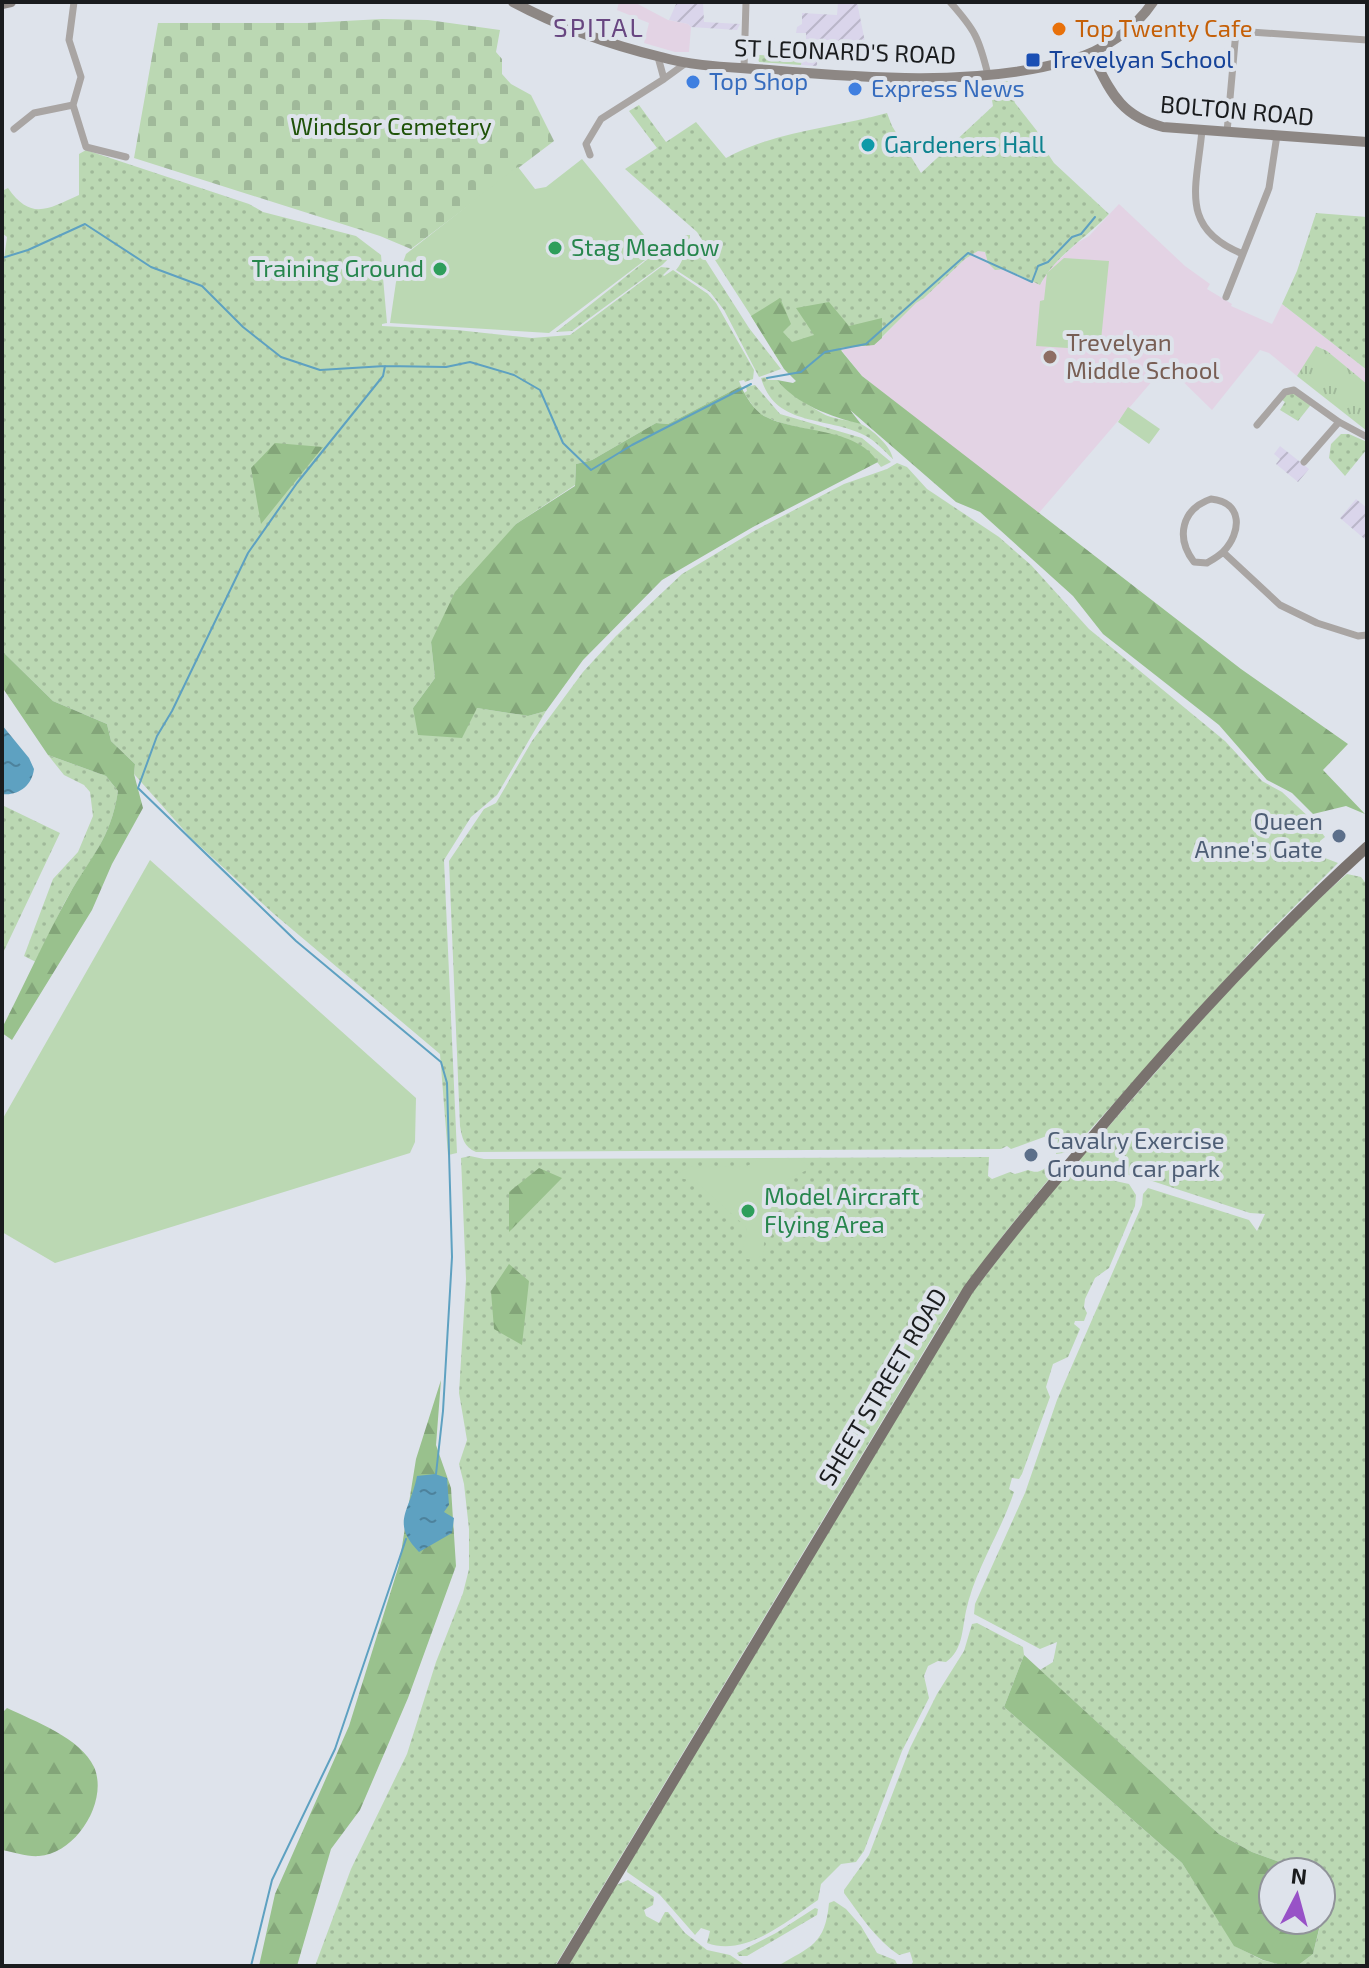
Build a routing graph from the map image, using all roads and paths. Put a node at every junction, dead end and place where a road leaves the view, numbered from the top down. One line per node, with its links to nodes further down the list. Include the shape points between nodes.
1 (11, 2): 7 (main road)
2 (74, 2): 15 (street, via 69,40 81,77)
3 (513, 2): 10 (main road, ST LEONARD'S ROAD)
4 (746, 2): 12 (street)
5 (950, 2): 13 (street, via 973,28)
6 (1153, 2): 9 (main road, ST LEONARD'S ROAD, via 1128,30)
7 (2, 4)
8 (1367, 40): 18 (street, via 1236,31)
9 (1091, 53): 13 (main road, ST LEONARD'S ROAD); 17 (main road, BOLTON ROAD, via 1116,100 1129,112 1163,127)
10 (658, 57): 11 (main road, ST LEONARD'S ROAD); 14 (street)
11 (686, 63): 12 (main road, ST LEONARD'S ROAD); 14 (street)
12 (744, 68): 13 (main road, ST LEONARD'S ROAD, via 835,76)
13 (988, 75)
14 (664, 79): 21 (street, via 601,119 586,144)
15 (73, 105): 16 (street, via 34,113); 22 (street, via 86,147)
16 (14, 129)
17 (1202, 130): 18 (main road, BOLTON ROAD); 23 (street, via 1196,210 1214,240)
18 (1227, 132): 19 (main road, BOLTON ROAD)
19 (1277, 135): 20 (main road, BOLTON ROAD); 23 (street, via 1269,188)
20 (1367, 142)
21 (590, 155)
22 (126, 157)
23 (1243, 254): 24 (street)
24 (1226, 297)
25 (1339, 422): 26 (street, via 1294,390 1285,392); 27 (street); 28 (street)
26 (1257, 425)
27 (1367, 437)
28 (1304, 462)
29 (1223, 552): 29 (street, via 1207,563 1194,562 1186,551 1187,515 1198,503 1224,500 1233,508 1237,519); 30 (street, via 1280,605 1317,623)
30 (1367, 635)
31 (1367, 847): 32 (main road, SHEET STREET ROAD, via 1151,1067 968,1290)
32 (562, 1966)

